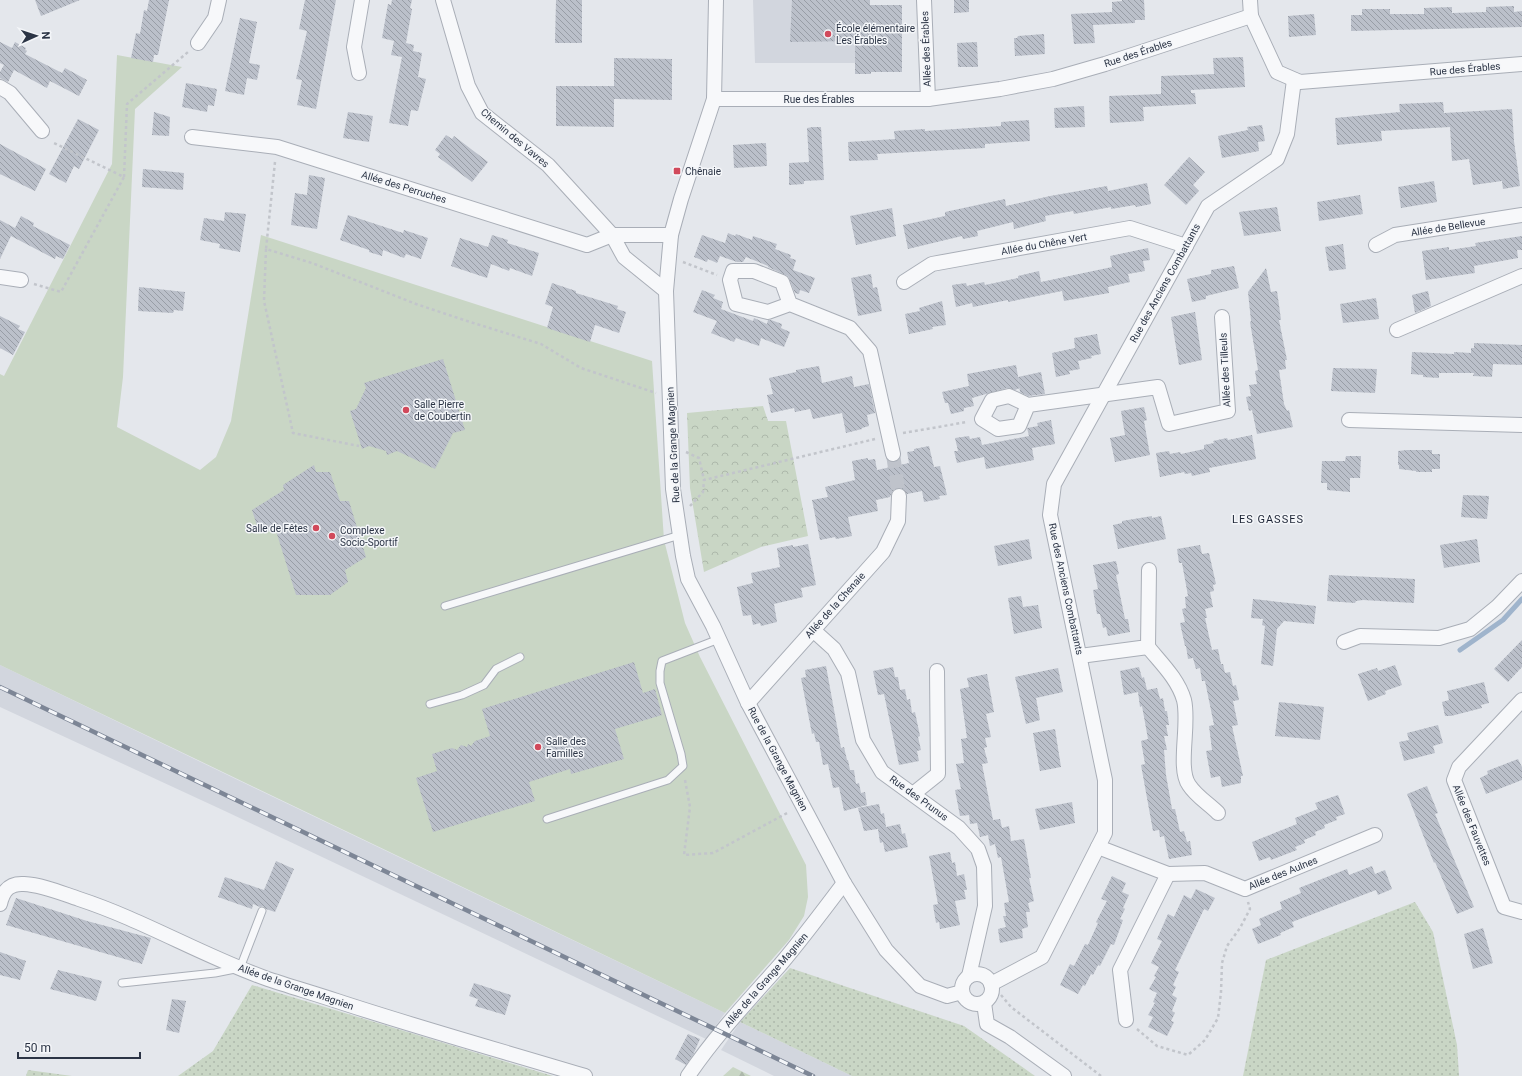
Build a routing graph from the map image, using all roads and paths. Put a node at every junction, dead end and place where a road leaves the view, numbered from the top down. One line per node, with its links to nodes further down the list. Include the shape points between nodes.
1 (219, 0): 8 (street, via 215,18)
2 (362, 0): 10 (street, via 354,47)
3 (443, 0): 20 (street, Chemin des Vavres, via 468,86 482,113 548,165)
4 (716, 0): 14 (street, Rue de la Grange Magnien)
5 (924, 0): 13 (street, Allée des Érables)
6 (1250, 0): 7 (street)
7 (1251, 16): 11 (street, Rue des Érables, via 1277,72); 13 (street, Rue des Érables, via 1053,79)
8 (198, 43): 18 (path, via 127,104)
9 (1522, 64): 11 (street, Rue des Érables, via 1300,82)
10 (359, 73)
11 (1294, 80): 23 (street, Rue des Anciens Combattants, via 1287,134 1277,159 1208,206)
12 (0, 88): 15 (street, via 10,93)
13 (928, 99): 14 (street, Rue des Érables)
14 (714, 100): 21 (street, Rue de la Grange Magnien, via 680,199)
15 (42, 131): 18 (path, via 54,143)
16 (192, 137): 17 (street, Allée des Perruches)
17 (277, 147): 20 (street, Allée des Perruches, via 587,245); 24 (path)
18 (124, 177): 28 (path, via 61,292)
19 (1522, 215): 22 (street, Allée de Bellevue, via 1395,235)
20 (612, 235): 21 (street); 31 (street, Chemin des Vavres, via 624,257)
21 (671, 235): 25 (street, Rue de la Grange Magnien)
22 (1376, 245)
23 (1186, 246): 30 (street, Allée du Chêne Vert, via 1130,228 932,264); 35 (street, Rue des Anciens Combattants)
24 (266, 249): 36 (path, via 312,263 416,304 541,344 580,368); 43 (path, via 264,301 293,433)
25 (668, 256): 29 (path); 31 (street, Rue de la Grange Magnien)
26 (1522, 276): 34 (street)
27 (0, 277): 28 (street)
28 (21, 280)
29 (730, 280): 32 (street, via 736,304 768,312); 32 (street, via 733,271 754,271 782,282)
30 (904, 282)
31 (666, 291): 36 (street, Rue de la Grange Magnien)
32 (790, 304): 41 (street, via 850,328 870,351)
33 (1222, 317): 35 (street, Allée des Tilleuls, via 1228,411 1169,424 1158,387)
34 (1397, 330)
35 (1103, 396): 37 (street); 56 (street, Rue des Anciens Combattants, via 1054,484 1050,515)
36 (670, 398): 42 (street, Rue de la Grange Magnien)
37 (1028, 405): 38 (street, via 1009,396 992,400); 38 (street, via 1019,426 998,429)
38 (982, 419): 41 (path)
39 (1349, 420): 40 (street)
40 (1522, 425)
41 (889, 435): 44 (street); 45 (path)
42 (671, 444): 45 (path, via 699,458); 47 (street, Rue de la Grange Magnien)
43 (359, 446)
44 (894, 454)
45 (704, 480): 47 (path, via 703,492)
46 (899, 496): 52 (street, Allée de la Chenaie, via 898,521 883,552)
47 (678, 519): 48 (street, Rue de la Grange Magnien)
48 (680, 535): 51 (lane); 53 (street, Rue de la Grange Magnien, via 688,579)
49 (1148, 570): 55 (street)
50 (1522, 581): 54 (street, via 1498,607 1470,629 1439,638 1360,636)
51 (445, 606)
52 (812, 630): 60 (street, Allée de la Chenaie); 63 (street, Rue des Prunus, via 834,649 848,673 863,740 882,772)
53 (719, 639): 60 (street, Rue de la Grange Magnien); 62 (lane, via 662,661 660,683)
54 (1344, 642)
55 (1148, 647): 56 (street); 65 (street, via 1176,681 1184,700 1184,767 1188,784)
56 (1080, 656): 68 (street, Rue des Anciens Combattants, via 1106,780 1105,833)
57 (520, 657): 61 (lane, via 496,669 484,685 462,696)
58 (937, 671): 63 (street, via 938,774)
59 (1522, 700): 74 (street, Allée des Fauvettes, via 1459,767 1454,780 1504,907)
60 (748, 703): 64 (street, Rue de la Grange Magnien)
61 (430, 704)
62 (683, 766): 64 (path, via 690,807 684,855 713,853); 66 (lane, via 668,780)
63 (913, 794): 76 (street, Rue des Prunus, via 959,828 978,849 984,866 985,906)
64 (802, 804): 70 (street, Rue de la Grange Magnien)
65 (1218, 813)
66 (547, 819)
67 (1375, 835): 71 (street, Allée des Aulnes)
68 (1098, 847): 69 (street, Allée des Aulnes); 78 (street, Rue des Anciens Combattants, via 1042,957)
69 (1168, 874): 71 (street, Allée des Aulnes, via 1205,872); 81 (street, via 1120,970)
70 (844, 883): 79 (street, via 886,950 920,986 947,996); 83 (street, Allée de la Grange Magnien, via 816,921 721,1032)
71 (1244, 889): 81 (path, via 1250,909 1227,946 1222,964 1218,1018 1206,1040 1188,1055 1158,1046)
72 (0, 904): 75 (street, Allée de la Grange Magnien, via 3,894 10,887 23,884 45,888 143,923)
73 (262, 911): 75 (lane)
74 (1522, 912)
75 (240, 968): 77 (lane); 82 (street, Allée de la Grange Magnien, via 384,1016)
76 (969, 976): 78 (street, via 980,974 989,979); 79 (street, via 962,984)
77 (122, 983)
78 (991, 984): 80 (street, via 991,995); 85 (path, via 1011,1007)
79 (962, 992): 80 (street, via 973,1004)
80 (984, 1003): 84 (street, via 987,1024 1010,1037)
81 (1126, 1020)
82 (585, 1076)
83 (688, 1076)
84 (1064, 1076)
85 (1101, 1076)

